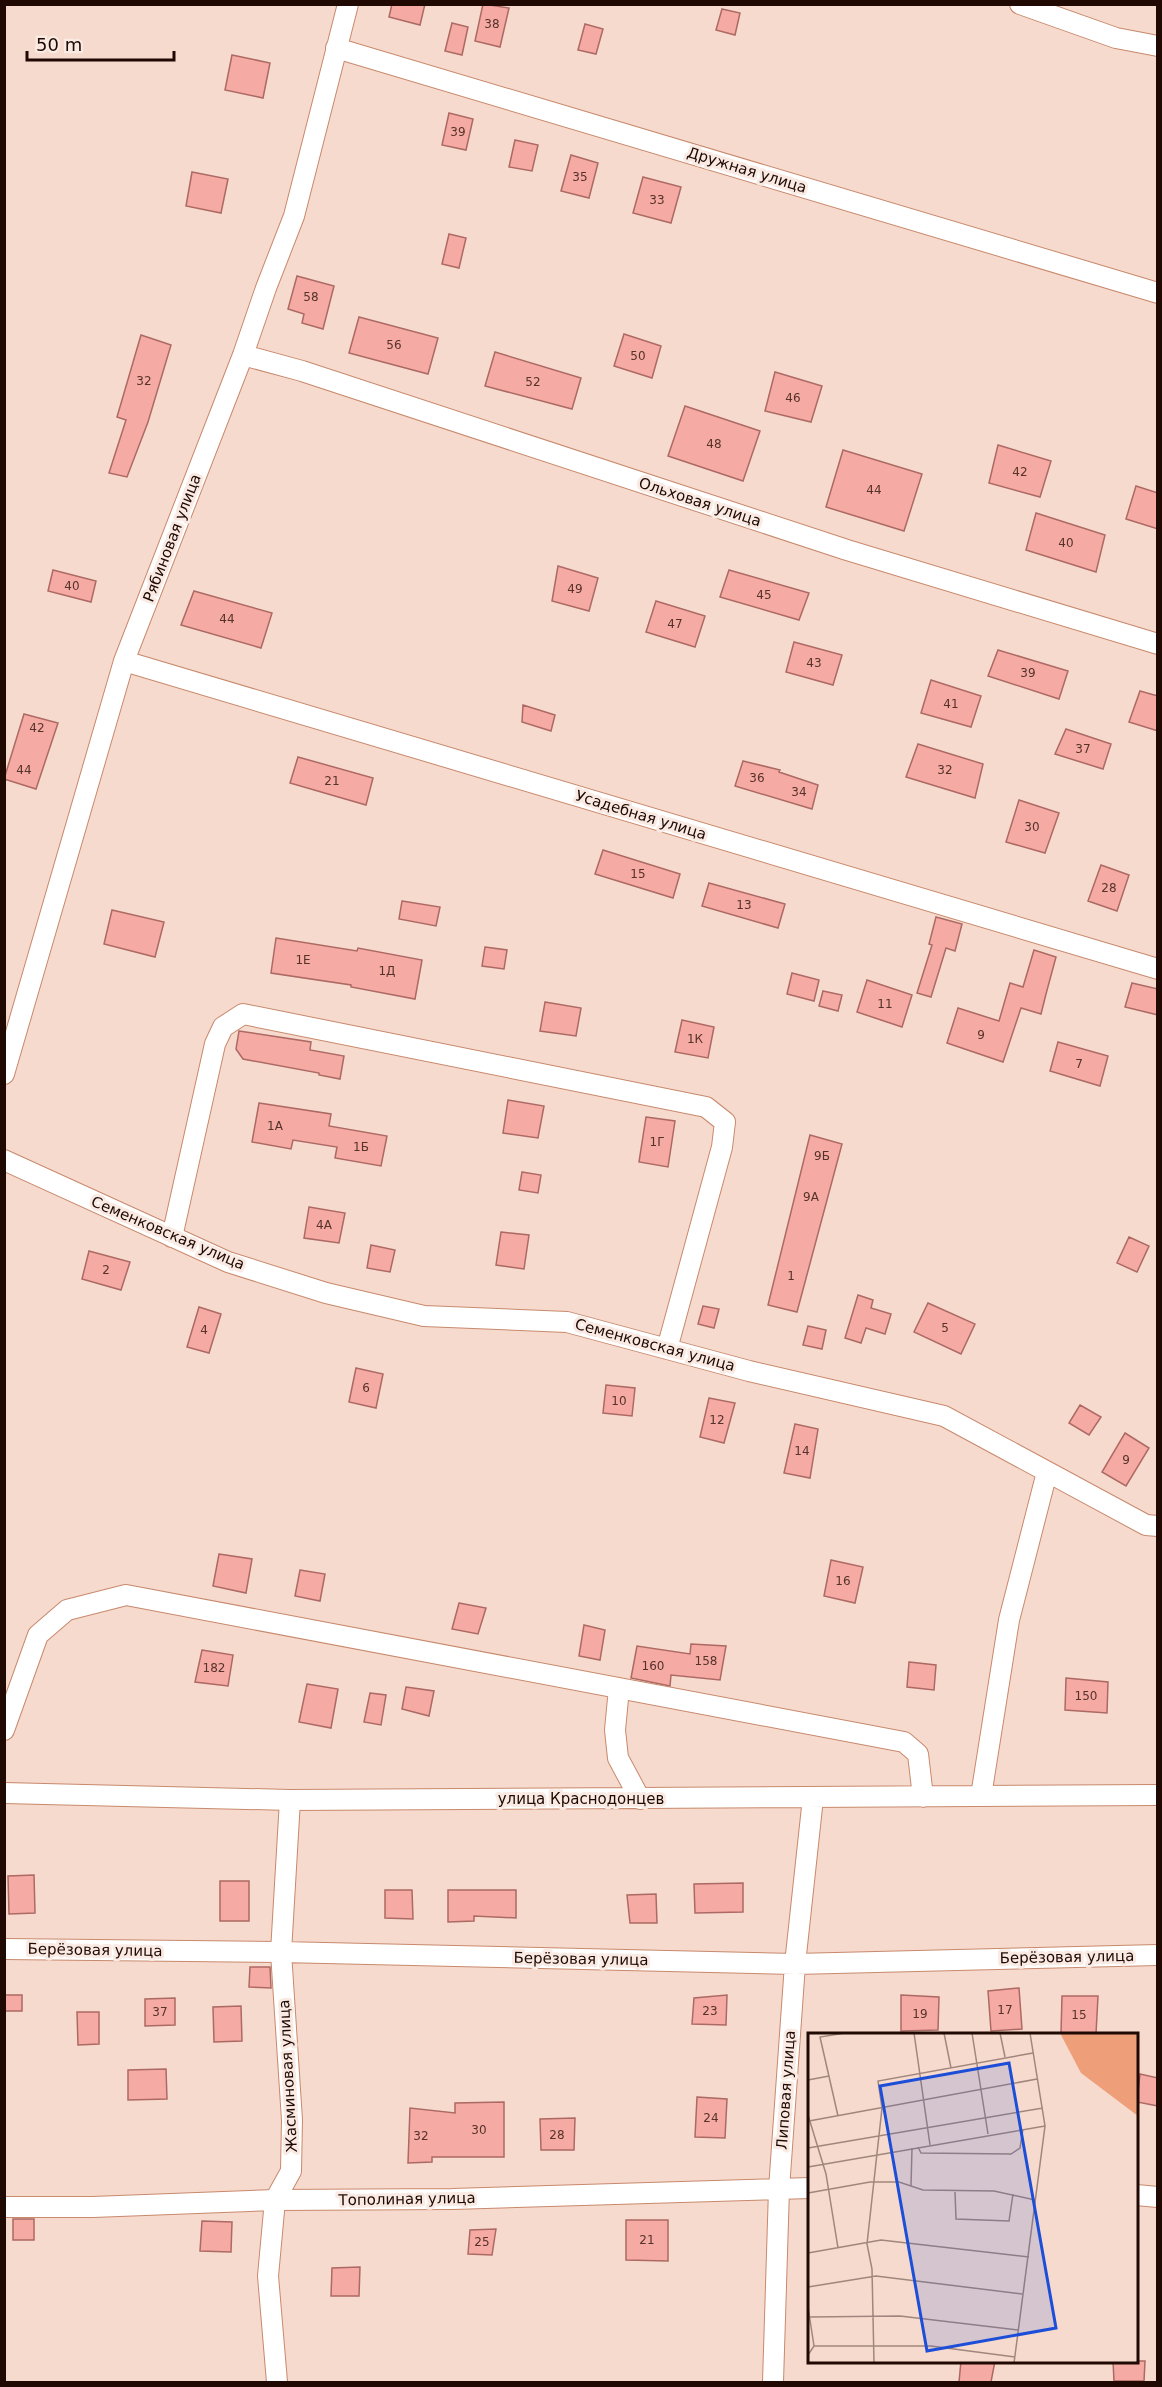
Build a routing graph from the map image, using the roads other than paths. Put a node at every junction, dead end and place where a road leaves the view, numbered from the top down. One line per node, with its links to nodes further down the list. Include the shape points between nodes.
1 (348, 4): 4 (street, Рябиновая улица)
2 (1020, 4): 3 (street, via 1116,38)
3 (1158, 46)
4 (336, 48): 5 (street, Дружная улица); 6 (street, Рябиновая улица, via 294,216)
5 (1158, 293)
6 (243, 355): 7 (street, Ольховая улица, via 848,550); 8 (street, Рябиновая улица)
7 (1158, 644)
8 (124, 662): 9 (street, Усадебная улица); 10 (street, Рябиновая улица)
9 (1158, 969)
10 (4, 1074)
11 (4, 1160): 12 (street, Семенковская улица)
12 (172, 1237): 13 (street, Семенковская улица, via 228,1262 326,1293 424,1316 567,1322); 13 (street, via 215,1044 223,1027 243,1014 706,1107 725,1122 722,1147)
13 (667, 1349): 14 (street, Семенковская улица, via 944,1416)
14 (1047, 1472): 15 (street, Семенковская улица, via 1146,1525); 20 (street, via 1009,1620)
15 (1158, 1526)
16 (619, 1688): 17 (street, via 126,1595 67,1610 38,1635); 21 (street, via 904,1742 918,1754); 23 (street, via 615,1730 618,1758)
17 (4, 1730)
18 (4, 1793): 24 (street, улица Краснодонцев)
19 (1158, 1795): 20 (street, улица Краснодонцев)
20 (981, 1796): 21 (street, улица Краснодонцев)
21 (923, 1797): 22 (street, улица Краснодонцев)
22 (813, 1798): 23 (street, улица Краснодонцев); 28 (street, Липовая улица)
23 (640, 1799): 24 (street, улица Краснодонцев)
24 (290, 1800): 26 (street, Жасминовая улица)
25 (4, 1949): 26 (street, Берёзовая улица)
26 (281, 1952): 28 (street, Берёзовая улица); 33 (street, Жасминовая улица, via 292,2120 291,2171)
27 (1158, 1955): 28 (street, Берёзовая улица)
28 (795, 1964): 30 (street, Липовая улица)
29 (808, 2188): 30 (street, Тополиная улица)
30 (779, 2189): 33 (street, Тополиная улица); 36 (street, Липовая улица)
31 (1138, 2195): 32 (street)
32 (1158, 2197)
33 (275, 2200): 34 (street, Тополиная улица); 35 (street, Жасминовая улица, via 268,2276)
34 (4, 2207)
35 (277, 2382)
36 (773, 2382)

